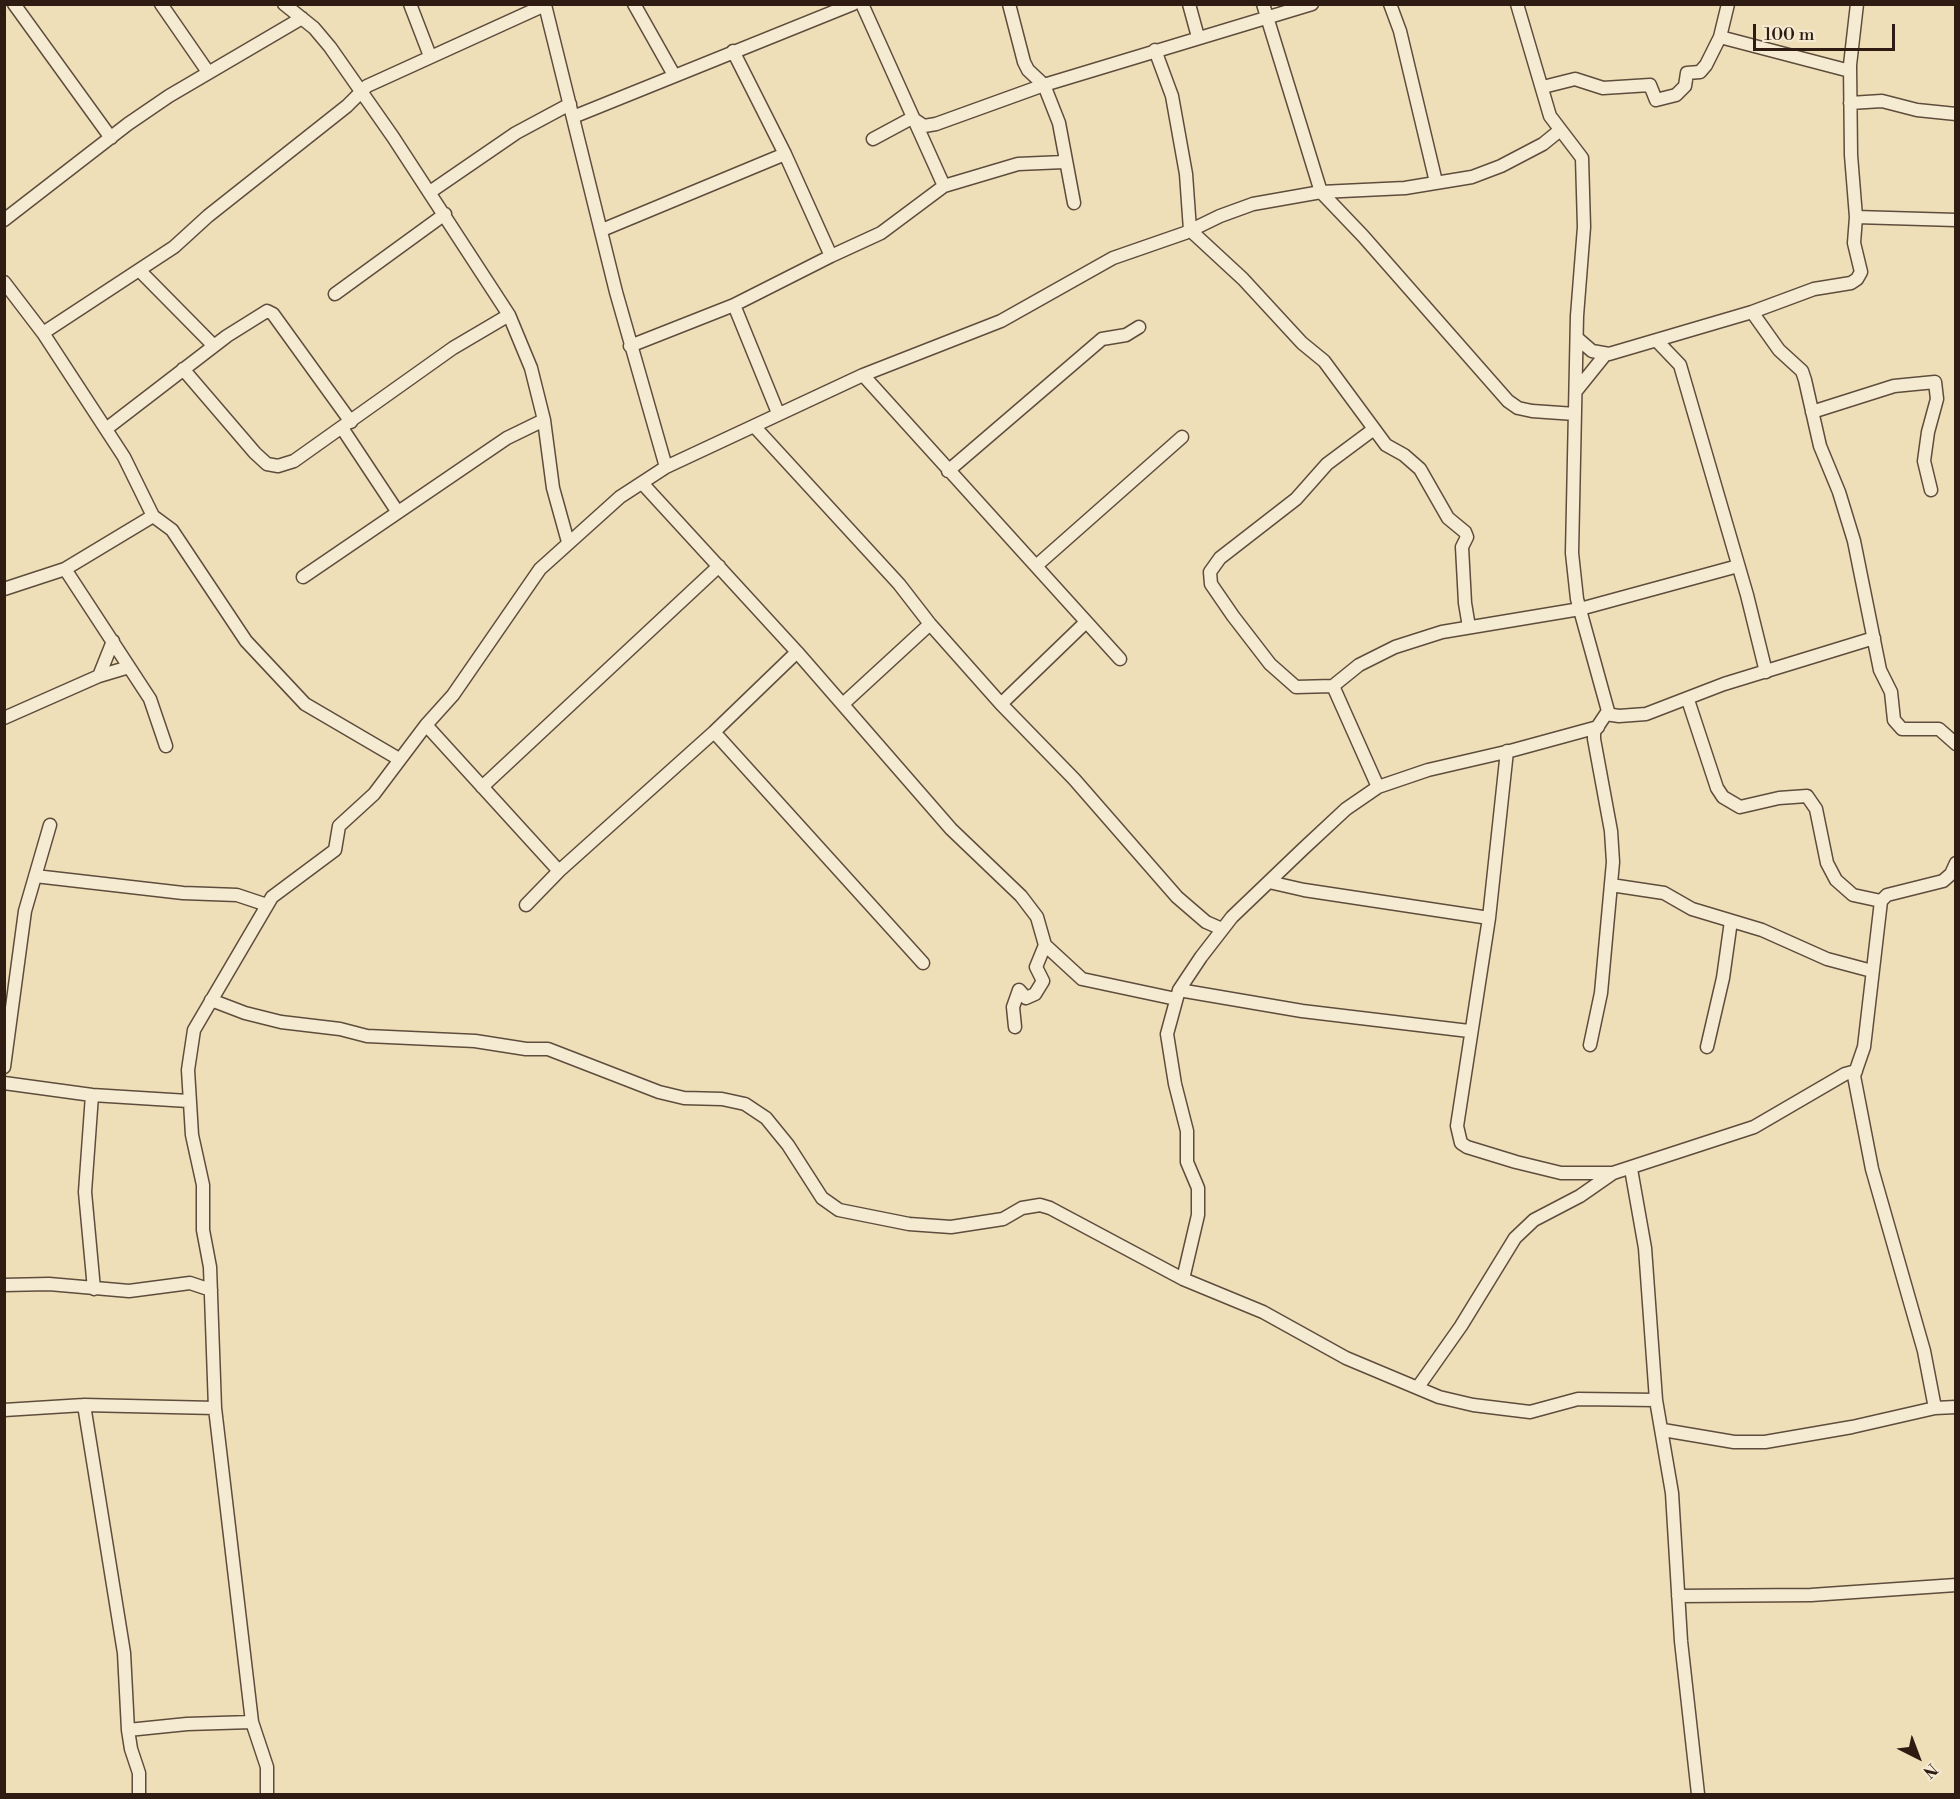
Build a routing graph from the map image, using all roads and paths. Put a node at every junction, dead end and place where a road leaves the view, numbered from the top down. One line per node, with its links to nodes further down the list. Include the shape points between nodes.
1 (14, 4): 34 (street)
2 (161, 4): 24 (street)
3 (284, 4): 17 (street)
4 (410, 4): 22 (street)
5 (634, 4): 25 (street)
6 (853, 4): 21 (street)
7 (862, 4): 32 (street)
8 (1009, 4): 26 (street, via 1028,70)
9 (1189, 4): 18 (street)
10 (1263, 4): 16 (street)
11 (1312, 4): 16 (street)
12 (1390, 4): 38 (street)
13 (1517, 4): 27 (street)
14 (1728, 4): 19 (street)
15 (1857, 4): 23 (street)
16 (1267, 17): 18 (street); 41 (street)
17 (302, 18): 24 (street); 28 (street, via 330,46)
18 (1198, 37): 20 (street)
19 (1720, 37): 23 (street); 27 (street, via 1706,65 1700,72 1688,74 1685,86 1676,95 1656,100 1650,85 1603,88 1575,79)
20 (1155, 50): 26 (street); 48 (street, via 1175,107)
21 (733, 51): 25 (street); 36 (street)
22 (430, 56): 28 (street, via 373,82); 30 (street, via 545,4)
23 (1850, 71): 29 (street)
24 (208, 72): 34 (street)
25 (674, 75): 30 (street)
26 (1044, 85): 32 (street, via 936,123 924,126); 37 (street, via 1064,141)
27 (1543, 87): 33 (street, via 1550,116)
28 (361, 92): 40 (street); 50 (street, via 174,247)
29 (1850, 103): 31 (street, via 1882,101); 44 (street)
30 (571, 111): 40 (street, via 516,133); 47 (street)
31 (1956, 114)
32 (912, 118): 35 (street); 39 (street)
33 (1559, 131): 38 (street, via 1501,166 1472,177); 58 (street, via 1582,158 1584,227)
34 (111, 138): 45 (street)
35 (873, 139)
36 (785, 153): 47 (street); 49 (street)
37 (1064, 162): 39 (street, via 1018,164); 42 (street)
38 (1436, 182): 41 (street, via 1405,188)
39 (944, 186): 49 (street, via 881,233)
40 (430, 192): 43 (street)
41 (1321, 192): 48 (street, via 1254,204); 68 (street, via 1508,401 1532,411)
42 (1074, 203)
43 (444, 214): 52 (street); 55 (street)
44 (1856, 217): 46 (street); 54 (street, via 1854,243 1861,272 1857,279 1814,289)
45 (4, 220)
46 (1956, 220)
47 (602, 230): 61 (street)
48 (1190, 230): 64 (street, via 1113,258 1001,321); 73 (street, via 1324,361)
49 (831, 256): 53 (street)
50 (139, 270): 57 (street); 60 (street)
51 (7, 289): 57 (street)
52 (335, 294)
53 (734, 305): 61 (street); 67 (street)
54 (1752, 312): 59 (street); 66 (street, via 1779,350 1802,372)
55 (509, 315): 69 (street, via 531,368); 70 (street, via 453,348)
56 (1139, 327): 76 (street, via 1125,335 1102,339)
57 (43, 333): 72 (street)
58 (1577, 338): 62 (street, via 1592,351); 65 (street)
59 (1657, 341): 62 (street); 84 (street, via 1680,365)
60 (214, 346): 63 (street); 70 (street, via 267,311 273,314)
61 (630, 346): 75 (street)
62 (1605, 355): 65 (street)
63 (183, 369): 70 (street, via 267,464 287,464); 72 (street)
64 (863, 375): 67 (street); 76 (street)
65 (1576, 391): 68 (street)
66 (1812, 412): 78 (street, via 1894,386 1935,382 1937,399 1924,461); 92 (street, via 1854,541)
67 (778, 413): 71 (street)
68 (1575, 414): 88 (street, via 1572,553)
69 (544, 420): 79 (street, via 507,438); 81 (street, via 553,488)
70 (346, 425): 79 (street)
71 (754, 426): 75 (street); 90 (street, via 899,584)
72 (106, 429): 80 (street)
73 (1374, 429): 91 (street, via 1386,445 1420,469 1448,518 1465,532 1462,547); 99 (street, via 1327,464 1296,499 1220,558 1210,572 1211,584 1233,616 1289,683 1296,687)
74 (1182, 437): 83 (street)
75 (666, 467): 77 (street)
76 (948, 471): 83 (street)
77 (642, 483): 81 (street); 82 (street)
78 (1931, 490)
79 (398, 511): 86 (street)
80 (153, 516): 85 (street); 111 (street, via 172,530 246,642 305,704)
81 (568, 542): 105 (street, via 540,569 453,695)
82 (719, 566): 94 (street); 112 (street)
83 (1036, 566): 89 (street)
84 (1738, 566): 88 (street); 97 (street)
85 (65, 569): 87 (street); 93 (street)
86 (303, 577)
87 (4, 589)
88 (1580, 609): 91 (street); 103 (street, via 1606,700)
89 (1086, 622): 95 (street); 102 (street)
90 (930, 624): 101 (street); 102 (street)
91 (1469, 627): 99 (street, via 1395,647 1359,665)
92 (1874, 638): 97 (street); 108 (street, via 1897,725 1913,730 1939,729)
93 (113, 641): 96 (street); 98 (street)
94 (797, 652): 101 (street); 107 (street)
95 (1120, 658)
96 (129, 667): 98 (street); 109 (street, via 150,699)
97 (1766, 672): 100 (street)
98 (99, 676): 104 (street)
99 (1333, 686): 113 (street)
100 (1688, 700): 103 (street, via 1646,714); 120 (street, via 1723,797 1740,807 1807,796 1816,809 1827,863 1836,880 1853,895)
101 (843, 704): 126 (street, via 951,829 1021,896 1037,917)
102 (1002, 704): 125 (street, via 1177,897 1206,922)
103 (1606, 714): 106 (street)
104 (4, 718)
105 (426, 725): 111 (street); 112 (street)
106 (1598, 726): 110 (street); 119 (street, via 1594,732 1595,747 1611,831)
107 (714, 732): 115 (street); 127 (street)
108 (1956, 744)
109 (166, 746)
110 (1507, 752): 113 (street, via 1448,764); 123 (street)
111 (399, 759): 121 (street, via 374,794 339,826 335,850 283,888)
112 (482, 787): 115 (street)
113 (1378, 787): 118 (street, via 1346,809)
114 (50, 825): 117 (street)
115 (560, 871): 122 (street)
116 (1954, 871): 120 (street, via 1943,881 1887,895)
117 (35, 876): 121 (street, via 183,893 237,895); 135 (street, via 18,953)
118 (1269, 882): 123 (street); 125 (street)
119 (1611, 885): 124 (street, via 1664,893 1692,909); 133 (street, via 1601,993)
120 (1881, 901): 128 (street)
121 (267, 905): 130 (street)
122 (526, 905)
123 (1489, 918): 132 (street)
124 (1731, 921): 128 (street, via 1762,930 1827,959); 134 (street)
125 (1222, 929): 129 (street)
126 (1045, 945): 129 (street, via 1083,979 1095,984); 131 (street, via 1035,966 1043,981 1035,994 1026,998 1019,990 1013,1007)
127 (923, 963)
128 (1872, 971): 136 (street, via 1864,1047)
129 (1178, 994): 132 (street); 142 (street, via 1167,1034 1174,1084 1187,1131 1187,1162 1198,1188 1198,1215)
130 (211, 1000): 139 (street, via 190,1045); 142 (street, via 280,1022 367,1036 548,1049 659,1092 738,1102 766,1118 822,1198 839,1210 909,1224 951,1227 1003,1219 1016,1210 1040,1205)
131 (1015, 1027)
132 (1469, 1031): 141 (street, via 1457,1126 1461,1143 1467,1148 1561,1173)
133 (1590, 1045)
134 (1707, 1047)
135 (4, 1066)
136 (1856, 1071): 140 (street, via 1754,1127); 151 (street, via 1872,1169 1927,1362)
137 (4, 1083): 138 (street)
138 (92, 1095): 139 (street); 144 (street, via 86,1192)
139 (188, 1101): 145 (street, via 203,1185 203,1230)
140 (1631, 1169): 141 (street); 147 (street, via 1645,1248)
141 (1613, 1173): 146 (street, via 1534,1220 1520,1233)
142 (1183, 1279): 146 (street, via 1263,1312 1346,1358)
143 (4, 1285): 144 (street)
144 (94, 1289): 145 (street, via 129,1291 180,1283)
145 (212, 1290): 149 (street)
146 (1418, 1387): 147 (street, via 1447,1399 1510,1411 1530,1412 1578,1399)
147 (1656, 1400): 153 (street)
148 (84, 1405): 149 (street); 152 (street); 157 (street, via 124,1653)
149 (215, 1407): 156 (street)
150 (1956, 1407): 151 (street)
151 (1935, 1408): 153 (street, via 1765,1442 1734,1442)
152 (4, 1410)
153 (1663, 1430): 155 (street, via 1672,1493)
154 (1956, 1585): 155 (street, via 1810,1595)
155 (1678, 1596): 160 (street)
156 (252, 1722): 157 (street); 159 (street, via 267,1767)
157 (128, 1730): 158 (street, via 139,1773)
158 (139, 1794)
159 (267, 1794)
160 (1698, 1794)

